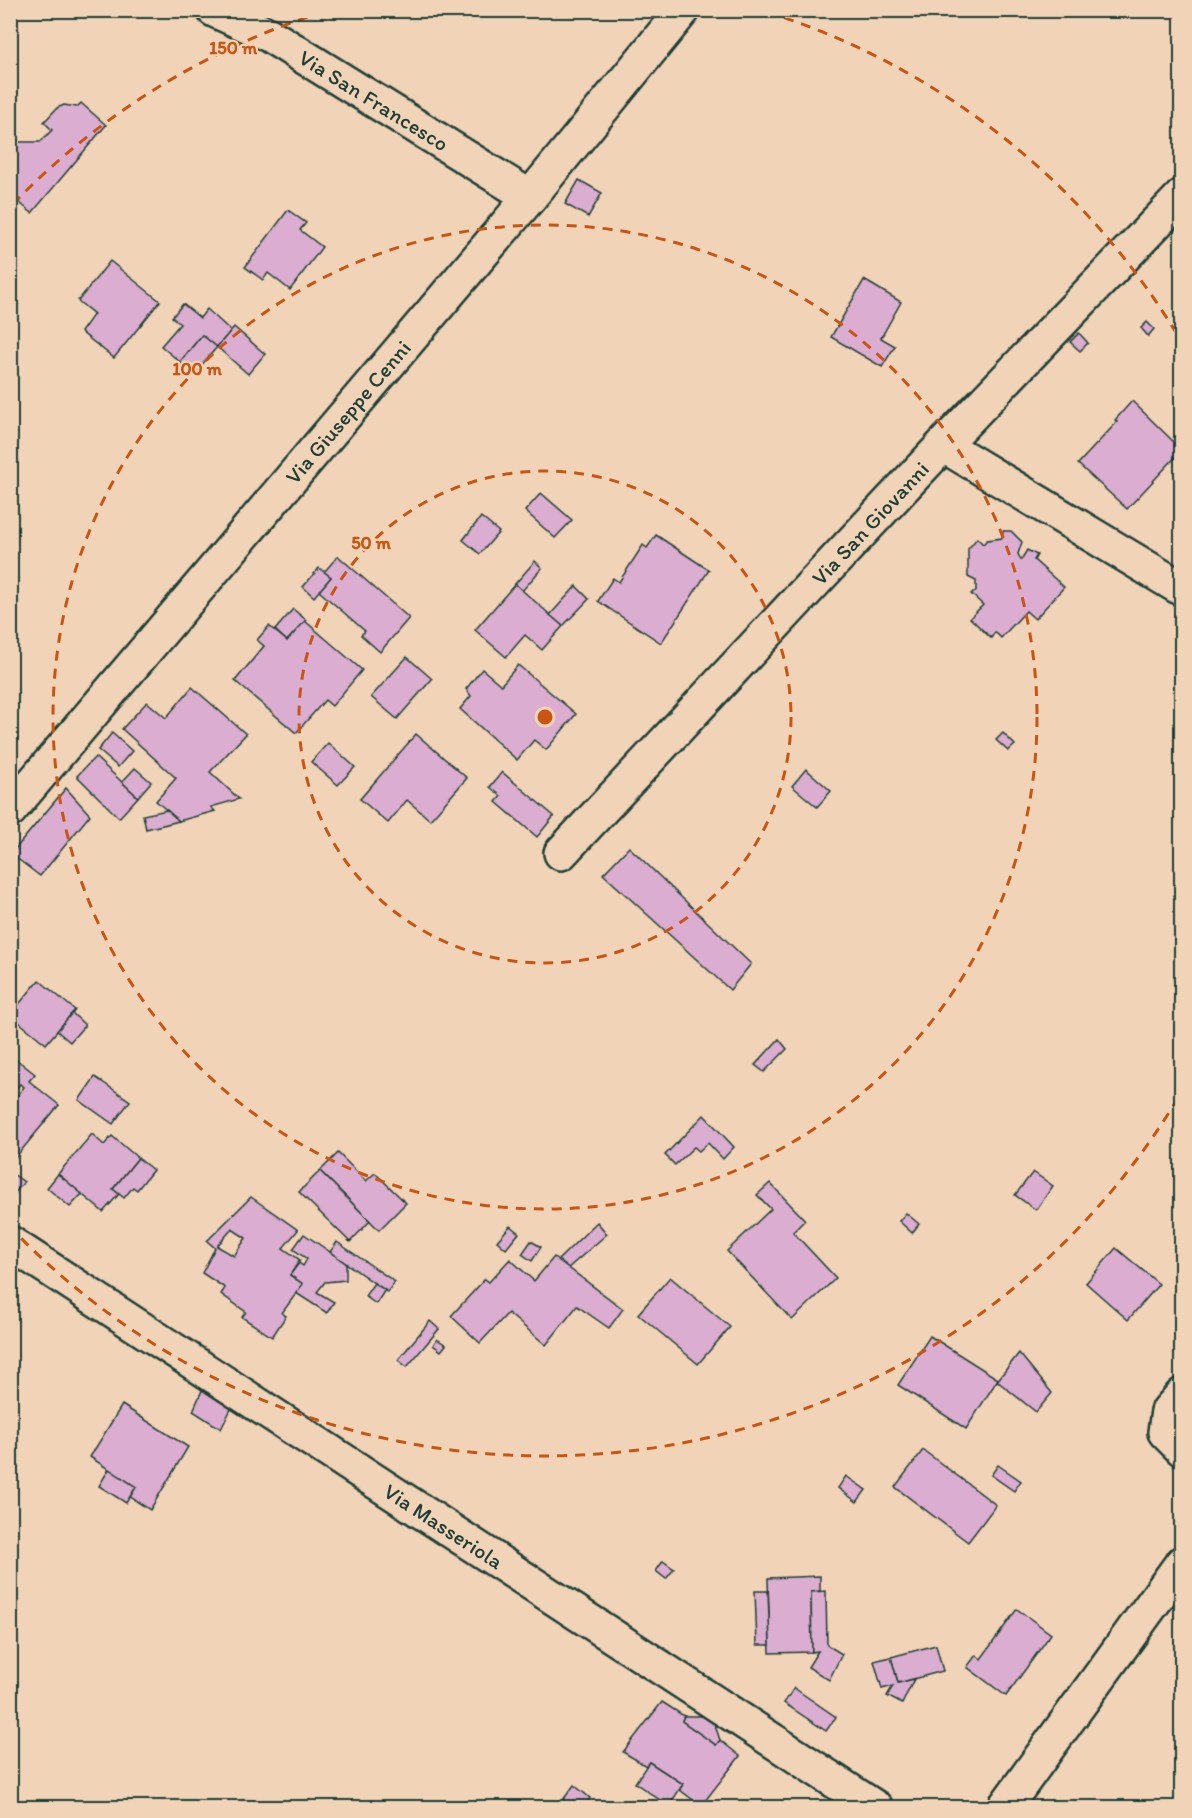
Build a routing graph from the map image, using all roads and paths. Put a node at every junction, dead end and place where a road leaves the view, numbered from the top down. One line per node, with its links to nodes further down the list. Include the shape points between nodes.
1 (214, 10): 4 (street, Via San Francesco, via 269,35)
2 (683, 10): 4 (street, Via Giuseppe Cenni)
3 (1182, 196): 5 (street, Via San Giovanni)
4 (530, 197): 7 (street, Via Giuseppe Cenni)
5 (943, 445): 6 (street); 8 (street, Via San Giovanni)
6 (1182, 589)
7 (10, 810)
8 (561, 853)
9 (10, 1243): 13 (street, Via Masseriola)
10 (1182, 1395): 11 (street, via 1168,1411 1165,1432)
11 (1182, 1449)
12 (1182, 1563): 14 (street)
13 (876, 1808)
14 (1004, 1808)

